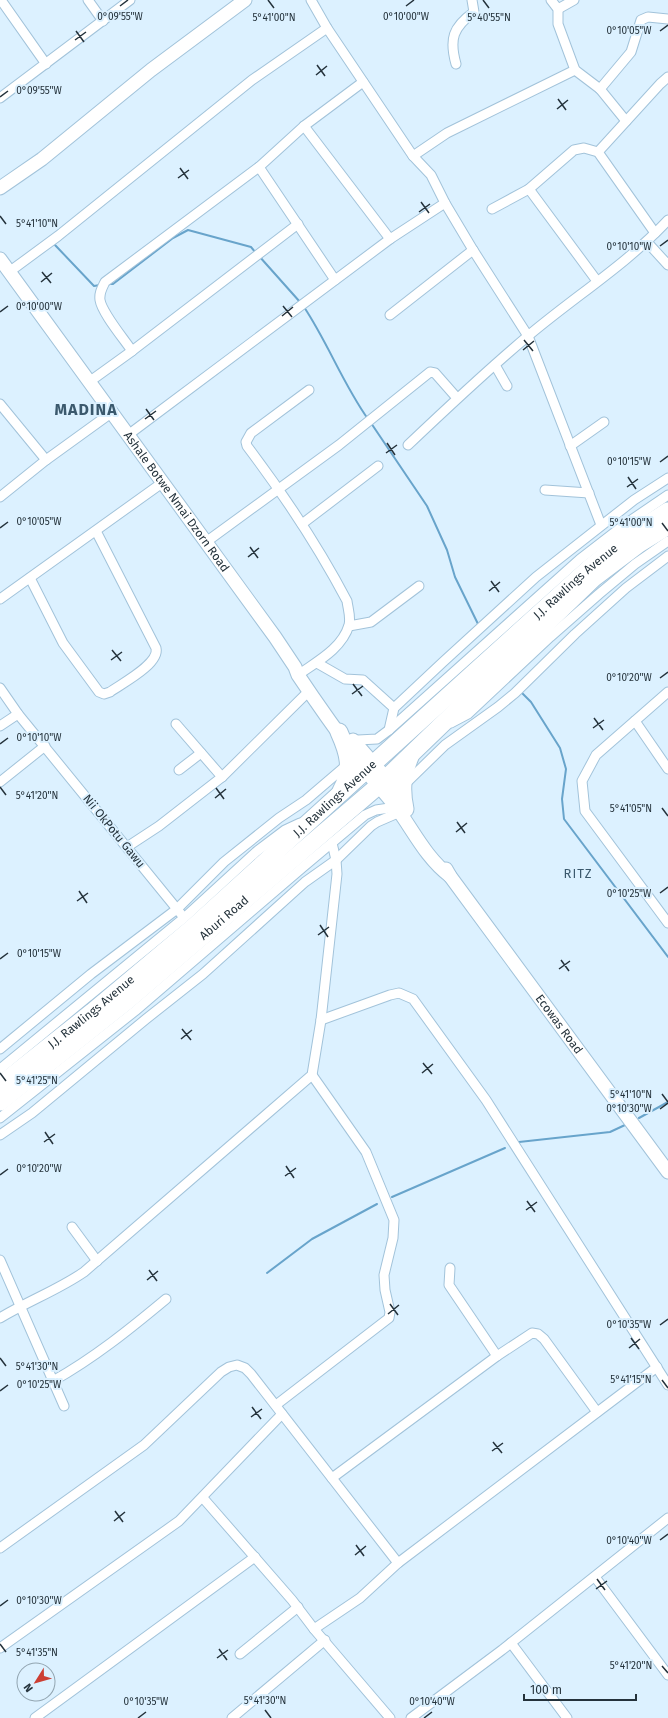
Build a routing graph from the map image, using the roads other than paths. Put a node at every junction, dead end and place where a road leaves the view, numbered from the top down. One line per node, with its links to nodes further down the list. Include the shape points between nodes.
1 (1, 0): 13 (street)
2 (88, 0): 11 (street)
3 (130, 0): 11 (street)
4 (245, 0): 25 (street, via 151,70 42,159)
5 (310, 0): 12 (street)
6 (472, 0): 14 (street, via 474,12 462,21 453,36 452,50)
7 (552, 0): 9 (street)
8 (574, 0): 9 (street)
9 (558, 9): 15 (street, via 558,24)
10 (668, 19): 18 (street, via 648,17 641,20 631,52)
11 (103, 21): 13 (street)
12 (327, 28): 17 (street); 37 (street, via 252,80 58,236)
13 (46, 64): 19 (street)
14 (456, 64)
15 (575, 70): 18 (street); 23 (street, via 447,133)
16 (668, 77): 20 (street)
17 (363, 82): 21 (street); 23 (street)
18 (600, 89): 20 (street)
19 (0, 98)
20 (626, 121): 22 (street)
21 (304, 126): 24 (street); 32 (street)
22 (598, 152): 26 (street, via 584,148 574,150); 31 (street)
23 (413, 156): 27 (street, via 431,175)
24 (259, 167): 30 (street); 42 (street, via 103,286 100,300 104,309)
25 (0, 188)
26 (529, 189): 28 (street); 39 (street)
27 (445, 203): 32 (street); 34 (street)
28 (492, 210)
29 (668, 220): 31 (street)
30 (298, 224): 38 (street); 42 (street)
31 (655, 233): 33 (street)
32 (390, 239): 38 (street)
33 (648, 242): 36 (street); 39 (street)
34 (473, 250): 40 (street); 41 (street)
35 (0, 259): 37 (street, Ashale Botwe Nmai Dzorn Road)
36 (668, 265)
37 (9, 272): 44 (street, Ashale Botwe Nmai Dzorn Road)
38 (335, 280): 51 (street)
39 (597, 281): 41 (street)
40 (390, 315)
41 (528, 336): 43 (street); 53 (street)
42 (132, 351): 44 (street)
43 (495, 365): 45 (street); 47 (street)
44 (89, 382): 49 (street, Ashale Botwe Nmai Dzorn Road)
45 (507, 386)
46 (309, 390): 58 (street, via 251,433 246,442)
47 (457, 398): 52 (street); 58 (street, via 435,373 430,372 339,445)
48 (0, 404): 54 (street)
49 (111, 413): 51 (street, Ashale Botwe Nmai Dzorn Road); 54 (street)
50 (604, 422): 53 (street)
51 (128, 436): 57 (street, Ashale Botwe Nmai Dzorn Road)
52 (408, 445)
53 (570, 446): 60 (street)
54 (46, 460): 62 (street)
55 (378, 466): 64 (street)
56 (668, 478): 65 (street)
57 (162, 483): 67 (street); 69 (street, Ashale Botwe Nmai Dzorn Road)
58 (278, 488): 64 (street); 69 (street)
59 (545, 490): 60 (street)
60 (589, 494): 65 (street)
61 (668, 495): 73 (street, via 580,559)
62 (0, 497)
63 (668, 511): 73 (highway, J.J. Rawlings Avenue)
64 (302, 524): 75 (street, via 347,601 350,614)
65 (601, 525): 81 (street, via 536,577)
66 (668, 526): 86 (highway, J.J. Rawlings Avenue, via 594,578)
67 (96, 531): 71 (street); 71 (street, via 156,648 155,658 150,665 110,692 99,692 63,643)
68 (668, 541): 86 (street, via 599,594 468,714)
69 (206, 542): 77 (street, Ashale Botwe Nmai Dzorn Road)
70 (668, 556): 99 (street, via 598,613 509,698 445,745)
71 (30, 578): 74 (street)
72 (419, 586): 75 (street, via 370,622)
73 (553, 592): 87 (street); 96 (highway, J.J. Rawlings Avenue, via 418,723)
74 (0, 599)
75 (348, 626): 76 (street, via 331,651)
76 (316, 663): 77 (street); 81 (street, via 345,679 363,680)
77 (299, 671): 79 (street); 89 (street, via 319,692)
78 (0, 688): 82 (street, Nii OkPotu Gawu)
79 (309, 692): 88 (street); 97 (street)
80 (668, 692): 83 (street)
81 (394, 708): 87 (street)
82 (18, 714): 85 (street); 90 (street, Nii OkPotu Gawu)
83 (635, 721): 94 (street); 108 (street, via 596,755 582,781 585,810)
84 (176, 724): 91 (street)
85 (0, 726)
86 (441, 727): 92 (highway, Aburi Road)
87 (389, 730): 89 (street, via 377,739)
88 (339, 732): 93 (highway); 96 (street)
89 (355, 742): 96 (street)
90 (45, 746): 98 (street); 104 (street, Nii OkPotu Gawu)
91 (201, 753): 95 (street); 97 (street)
92 (412, 754): 96 (highway, Aburi Road); 99 (highway)
93 (349, 764): 100 (highway, via 346,781); 106 (street, via 230,857)
94 (668, 769)
95 (179, 770)
96 (376, 774): 100 (highway, J.J. Rawlings Avenue); 101 (street, Ecowas Road); 109 (highway, Aburi Road, via 345,814)
97 (222, 777): 104 (street, via 159,826)
98 (0, 782)
99 (401, 789): 101 (highway)
100 (340, 793): 102 (highway, J.J. Rawlings Avenue)
101 (401, 813): 103 (street, via 376,810 365,815); 105 (street, via 370,826); 119 (street, Ecowas Road, via 446,868)
102 (310, 820): 107 (street, via 285,830 256,852); 110 (highway, J.J. Rawlings Avenue, via 192,928)
103 (332, 843): 105 (street); 109 (street)
104 (127, 847): 106 (street, Nii OkPotu Gawu)
105 (336, 860): 111 (street, via 337,874); 118 (street, via 305,882 203,974 43,1104)
106 (177, 909): 107 (street, Nii OkPotu Gawu); 112 (street, via 91,974)
107 (184, 918): 110 (street)
108 (668, 923)
109 (200, 947): 116 (highway, Aburi Road, via 127,1001); 117 (street, via 135,1011)
110 (88, 1007): 113 (street); 115 (highway, J.J. Rawlings Avenue)
111 (321, 1020): 114 (street); 128 (street, via 390,994 399,993 413,999 486,1100)
112 (0, 1049)
113 (0, 1069)
114 (312, 1076): 122 (street); 131 (street, via 366,1152 394,1220 393,1238 384,1275 390,1312 389,1318)
115 (0, 1085)
116 (0, 1102)
117 (0, 1118)
118 (0, 1135)
119 (668, 1172)
120 (72, 1227): 122 (street)
121 (0, 1260): 125 (street)
122 (97, 1261): 125 (street, via 68,1283)
123 (450, 1268): 127 (street, via 449,1285)
124 (166, 1299): 129 (street, via 124,1333)
125 (19, 1306): 126 (street); 129 (street)
126 (0, 1318)
127 (497, 1356): 133 (street, via 532,1333 538,1334); 135 (street)
128 (657, 1367): 130 (street); 133 (street)
129 (53, 1381): 132 (street)
130 (668, 1385)
131 (276, 1405): 134 (street); 138 (street, via 245,1368 237,1365 229,1367 144,1445)
132 (64, 1406)
133 (597, 1412): 140 (street)
134 (282, 1414): 135 (street); 136 (street)
135 (332, 1478): 140 (street)
136 (203, 1498): 139 (street); 146 (street, via 179,1521)
137 (668, 1518): 141 (street)
138 (0, 1548)
139 (254, 1557): 142 (street); 150 (street)
140 (398, 1563): 143 (street, via 360,1598)
141 (595, 1577): 145 (street); 148 (street)
142 (298, 1607): 143 (street); 147 (street)
143 (314, 1629): 144 (street)
144 (325, 1640): 151 (street); 152 (street)
145 (511, 1643): 149 (street); 153 (street)
146 (0, 1648)
147 (240, 1654)
148 (668, 1675)
149 (565, 1717)
150 (34, 1718)
151 (232, 1718)
152 (390, 1718)
153 (411, 1718)

